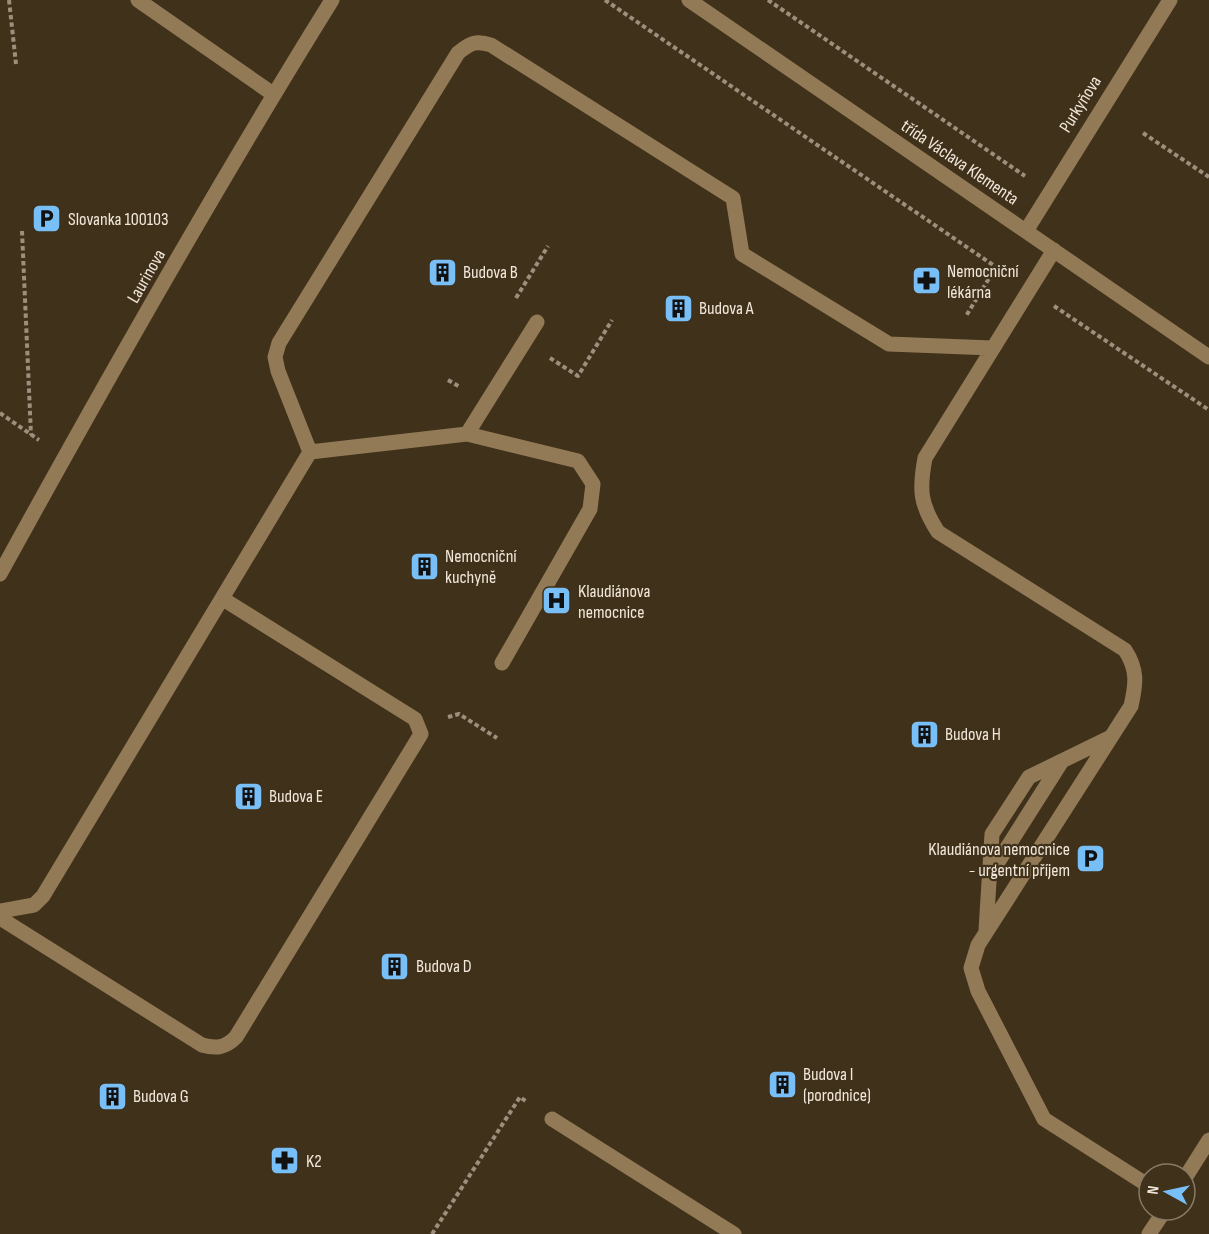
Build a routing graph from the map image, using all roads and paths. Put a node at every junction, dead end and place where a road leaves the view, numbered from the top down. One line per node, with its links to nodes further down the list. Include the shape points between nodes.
1 (9, 0): 8 (path)
2 (138, 0): 9 (street)
3 (332, 0): 9 (street, Laurinova)
4 (605, 0): 16 (path)
5 (689, 0): 14 (street, třída Václava Klementa)
6 (768, 0): 12 (path)
7 (1170, 0): 14 (street, Purkyňova)
8 (16, 64)
9 (273, 94): 29 (street, Laurinova)
10 (1143, 133): 11 (path)
11 (1209, 177)
12 (1029, 179)
13 (22, 231): 27 (path)
14 (1026, 231): 15 (street, třída Václava Klementa)
15 (1054, 250): 17 (street); 23 (street, třída Václava Klementa)
16 (996, 267): 17 (path); 21 (path)
17 (1029, 289): 22 (street); 24 (path)
18 (612, 320): 20 (path, via 578,376)
19 (537, 322): 20 (street)
20 (524, 341): 26 (street)
21 (947, 347): 22 (street); 28 (street, via 889,344 742,254 733,198 491,45 478,41 458,53 279,343 275,357 278,370)
22 (992, 348): 35 (street, via 925,458 920,488 926,514 938,532 1125,650 1135,665 1136,685 1131,706)
23 (1209, 357)
24 (1209, 410)
25 (0, 413): 27 (path)
26 (467, 434): 28 (street); 32 (street, via 578,461 593,484 590,509)
27 (31, 435): 29 (path)
28 (310, 452): 31 (street)
29 (64, 457): 30 (street, Laurinova)
30 (0, 574)
31 (223, 599): 33 (street, via 415,719); 36 (street, via 43,896 34,905)
32 (502, 663)
33 (420, 726): 34 (path, via 459,714); 37 (street, via 418,743 228,1046 202,1045)
34 (497, 738)
35 (1111, 738): 38 (street); 38 (street, via 1029,777 1018,794 993,834)
36 (0, 911)
37 (0, 918)
38 (986, 932): 42 (street, via 971,968 978,991 1044,1119)
39 (552, 1119): 43 (path, via 520,1097); 44 (street)
40 (1209, 1140): 41 (street)
41 (1195, 1162)
42 (1137, 1178)
43 (432, 1234)
44 (734, 1234)

